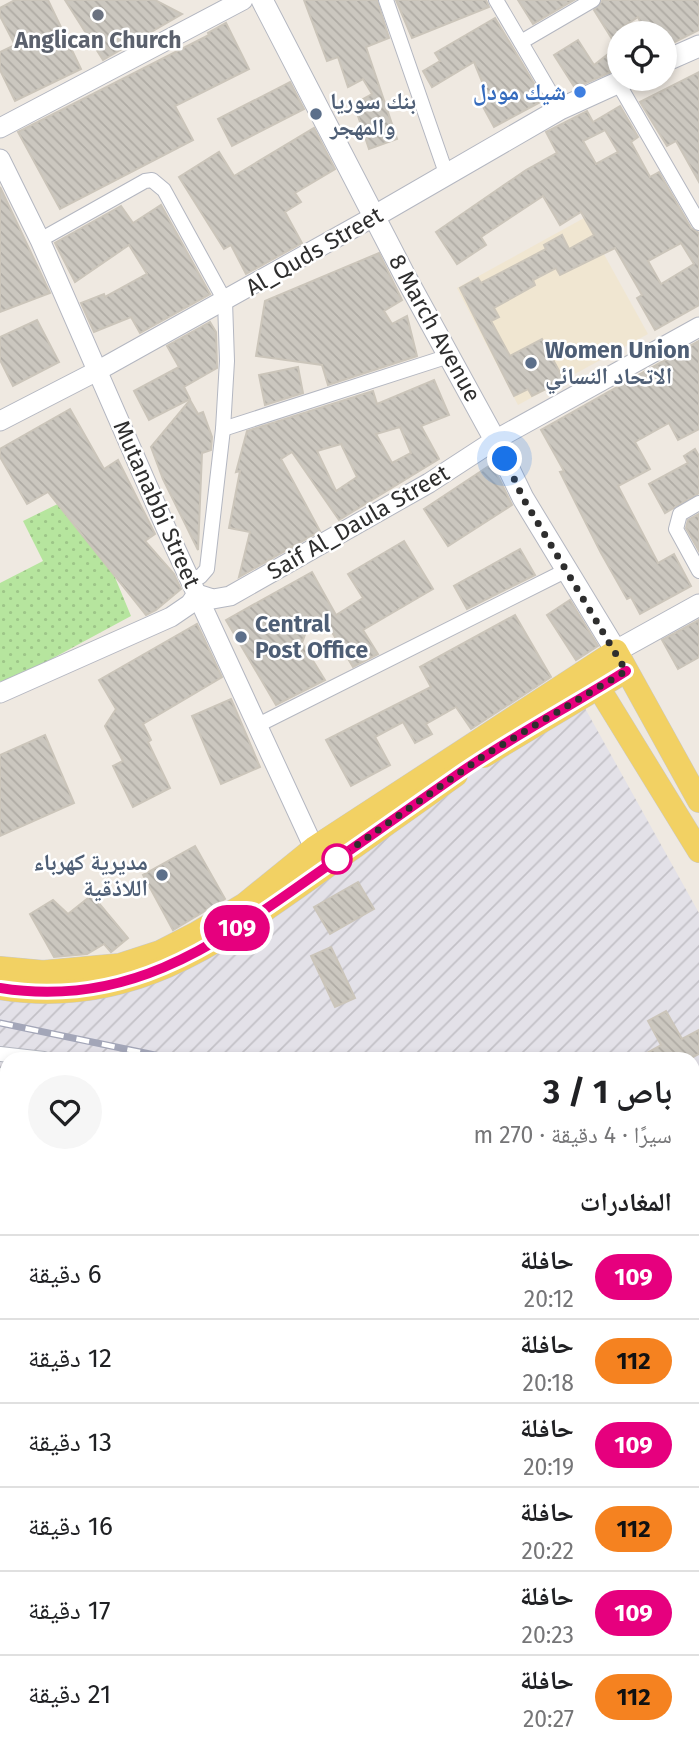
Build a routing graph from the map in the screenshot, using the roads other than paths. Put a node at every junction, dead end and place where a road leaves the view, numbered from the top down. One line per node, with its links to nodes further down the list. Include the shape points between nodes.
1 (243, 0): 12 (street)
2 (262, 0): 15 (main road, 8 March Avenue)
3 (386, 0): 14 (street)
4 (496, 0): 6 (street)
5 (593, 0): 6 (street)
6 (521, 42): 11 (street)
7 (699, 46): 8 (main road)
8 (677, 56)
9 (607, 88): 11 (main road, Al_Quds Street)
10 (627, 91): 16 (street)
11 (560, 109): 14 (main road, Al_Quds Street)
12 (0, 128)
13 (0, 159): 17 (street, Mutanabbi Street)
14 (446, 173): 15 (main road, Al_Quds Street)
15 (375, 216): 18 (street, Al_Quds Street); 20 (main road, 8 March Avenue)
16 (699, 222)
17 (40, 240): 18 (street, via 152,180 164,190); 21 (street, Mutanabbi Street)
18 (225, 301): 21 (street, Al_Quds Street); 23 (street)
19 (699, 327): 24 (street, Saif Al_Daula Street)
20 (449, 356): 23 (street); 24 (main road, 8 March Avenue)
21 (99, 370): 22 (street, Al_Quds Street); 28 (street, Mutanabbi Street)
22 (0, 421)
23 (223, 429): 28 (street, via 207,569)
24 (495, 440): 26 (main road, 8 March Avenue); 28 (street, Saif Al_Daula Street, via 429,483 230,596 213,599)
25 (699, 502): 27 (street, via 676,522 679,538)
26 (565, 571): 30 (main road, 8 March Avenue); 34 (street)
27 (699, 571)
28 (193, 586): 33 (street, via 185,610); 34 (street, Mutanabbi Street)
29 (699, 605): 30 (main road)
30 (621, 661): 31 (main road); 32 (main road); 35 (main road)
31 (586, 668): 32 (main road); 36 (main road)
32 (599, 688): 37 (main road); 39 (main road, via 485,755 262,913 176,964 107,987 45,992)
33 (0, 693)
34 (256, 726): 36 (street, Mutanabbi Street)
35 (699, 801)
36 (314, 848): 38 (main road, via 245,904 160,952 120,965 83,970)
37 (699, 850)
38 (0, 968)
39 (0, 988)

